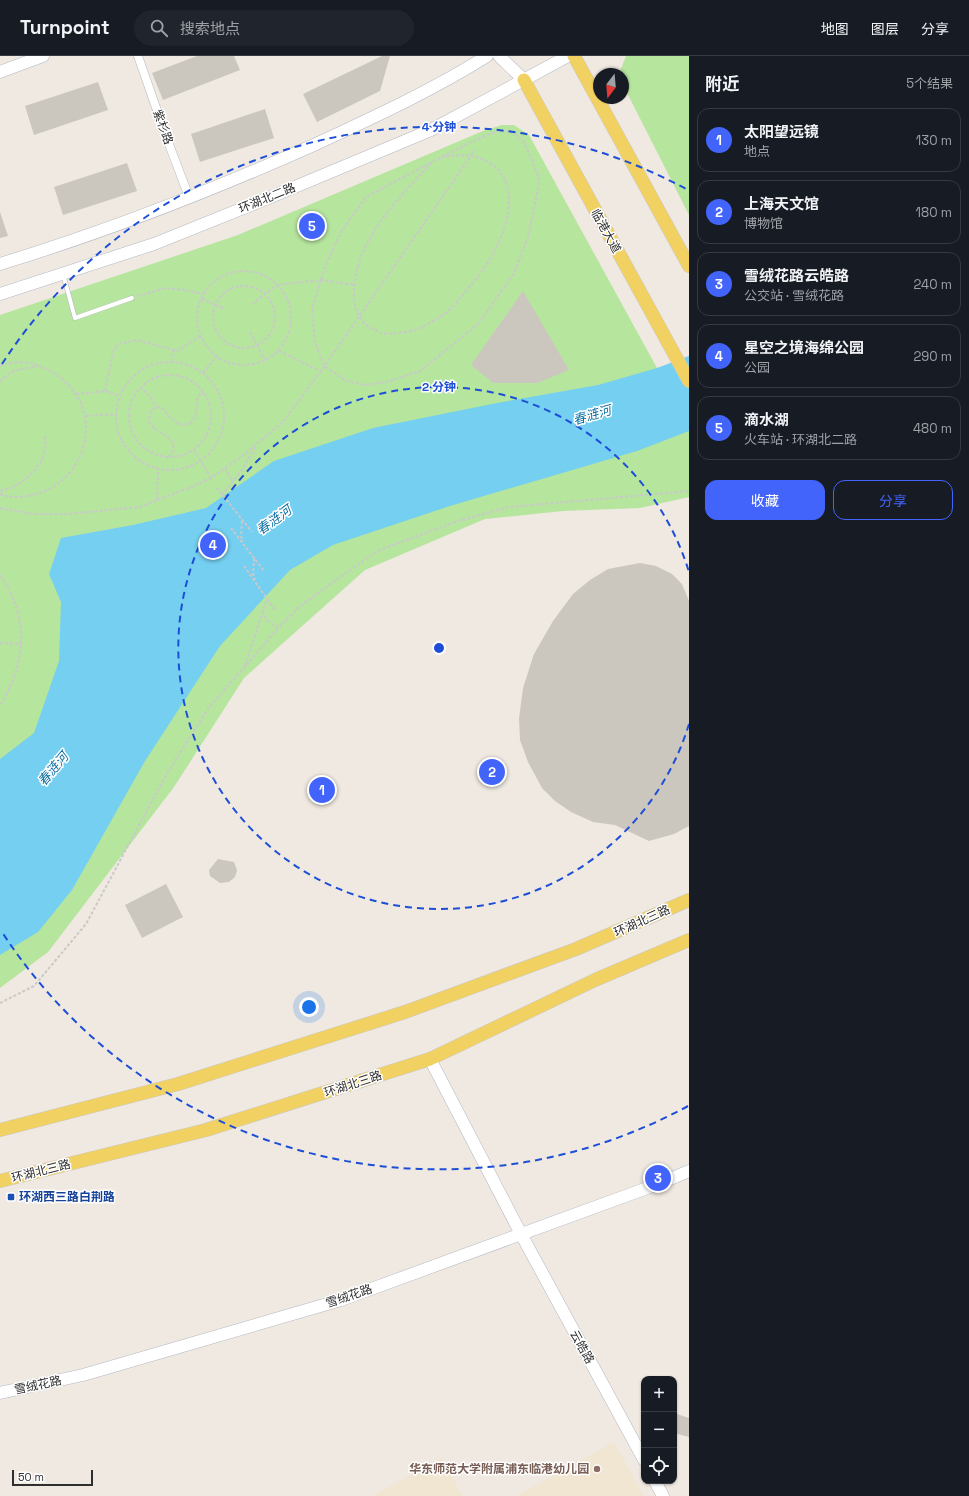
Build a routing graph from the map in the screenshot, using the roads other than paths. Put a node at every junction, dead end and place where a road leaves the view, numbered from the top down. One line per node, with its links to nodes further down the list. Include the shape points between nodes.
1 (43, 56): 7 (street)
2 (138, 56): 9 (street, 紫杉路)
3 (487, 56): 9 (street, via 452,78 354,126 254,172)
4 (499, 56): 8 (street)
5 (568, 56): 8 (street, 环湖北二路)
6 (574, 56): 11 (main road)
7 (0, 72)
8 (524, 80): 12 (street, 环湖北二路, via 431,130 162,241); 15 (main road, 临港大道)
9 (189, 197): 10 (street, via 138,218)
10 (0, 264)
11 (689, 266)
12 (63, 274): 13 (street, 环湖北二路); 14 (lane, via 75,318)
13 (0, 294)
14 (132, 298)
15 (689, 381)
16 (689, 900): 19 (main road, 环湖北三路, via 576,949 405,1012 178,1084)
17 (689, 940): 18 (main road, 环湖北三路, via 595,980)
18 (430, 1059): 21 (main road, 环湖北三路, via 206,1130); 22 (street, 云皓路)
19 (0, 1130)
20 (689, 1170): 22 (street, 雪绒花路, via 661,1183)
21 (0, 1181)
22 (521, 1234): 23 (street, 雪绒花路, via 341,1300 83,1375); 24 (street, 云皓路)
23 (0, 1392)
24 (641, 1454)
25 (657, 1484): 26 (street)
26 (663, 1496)

